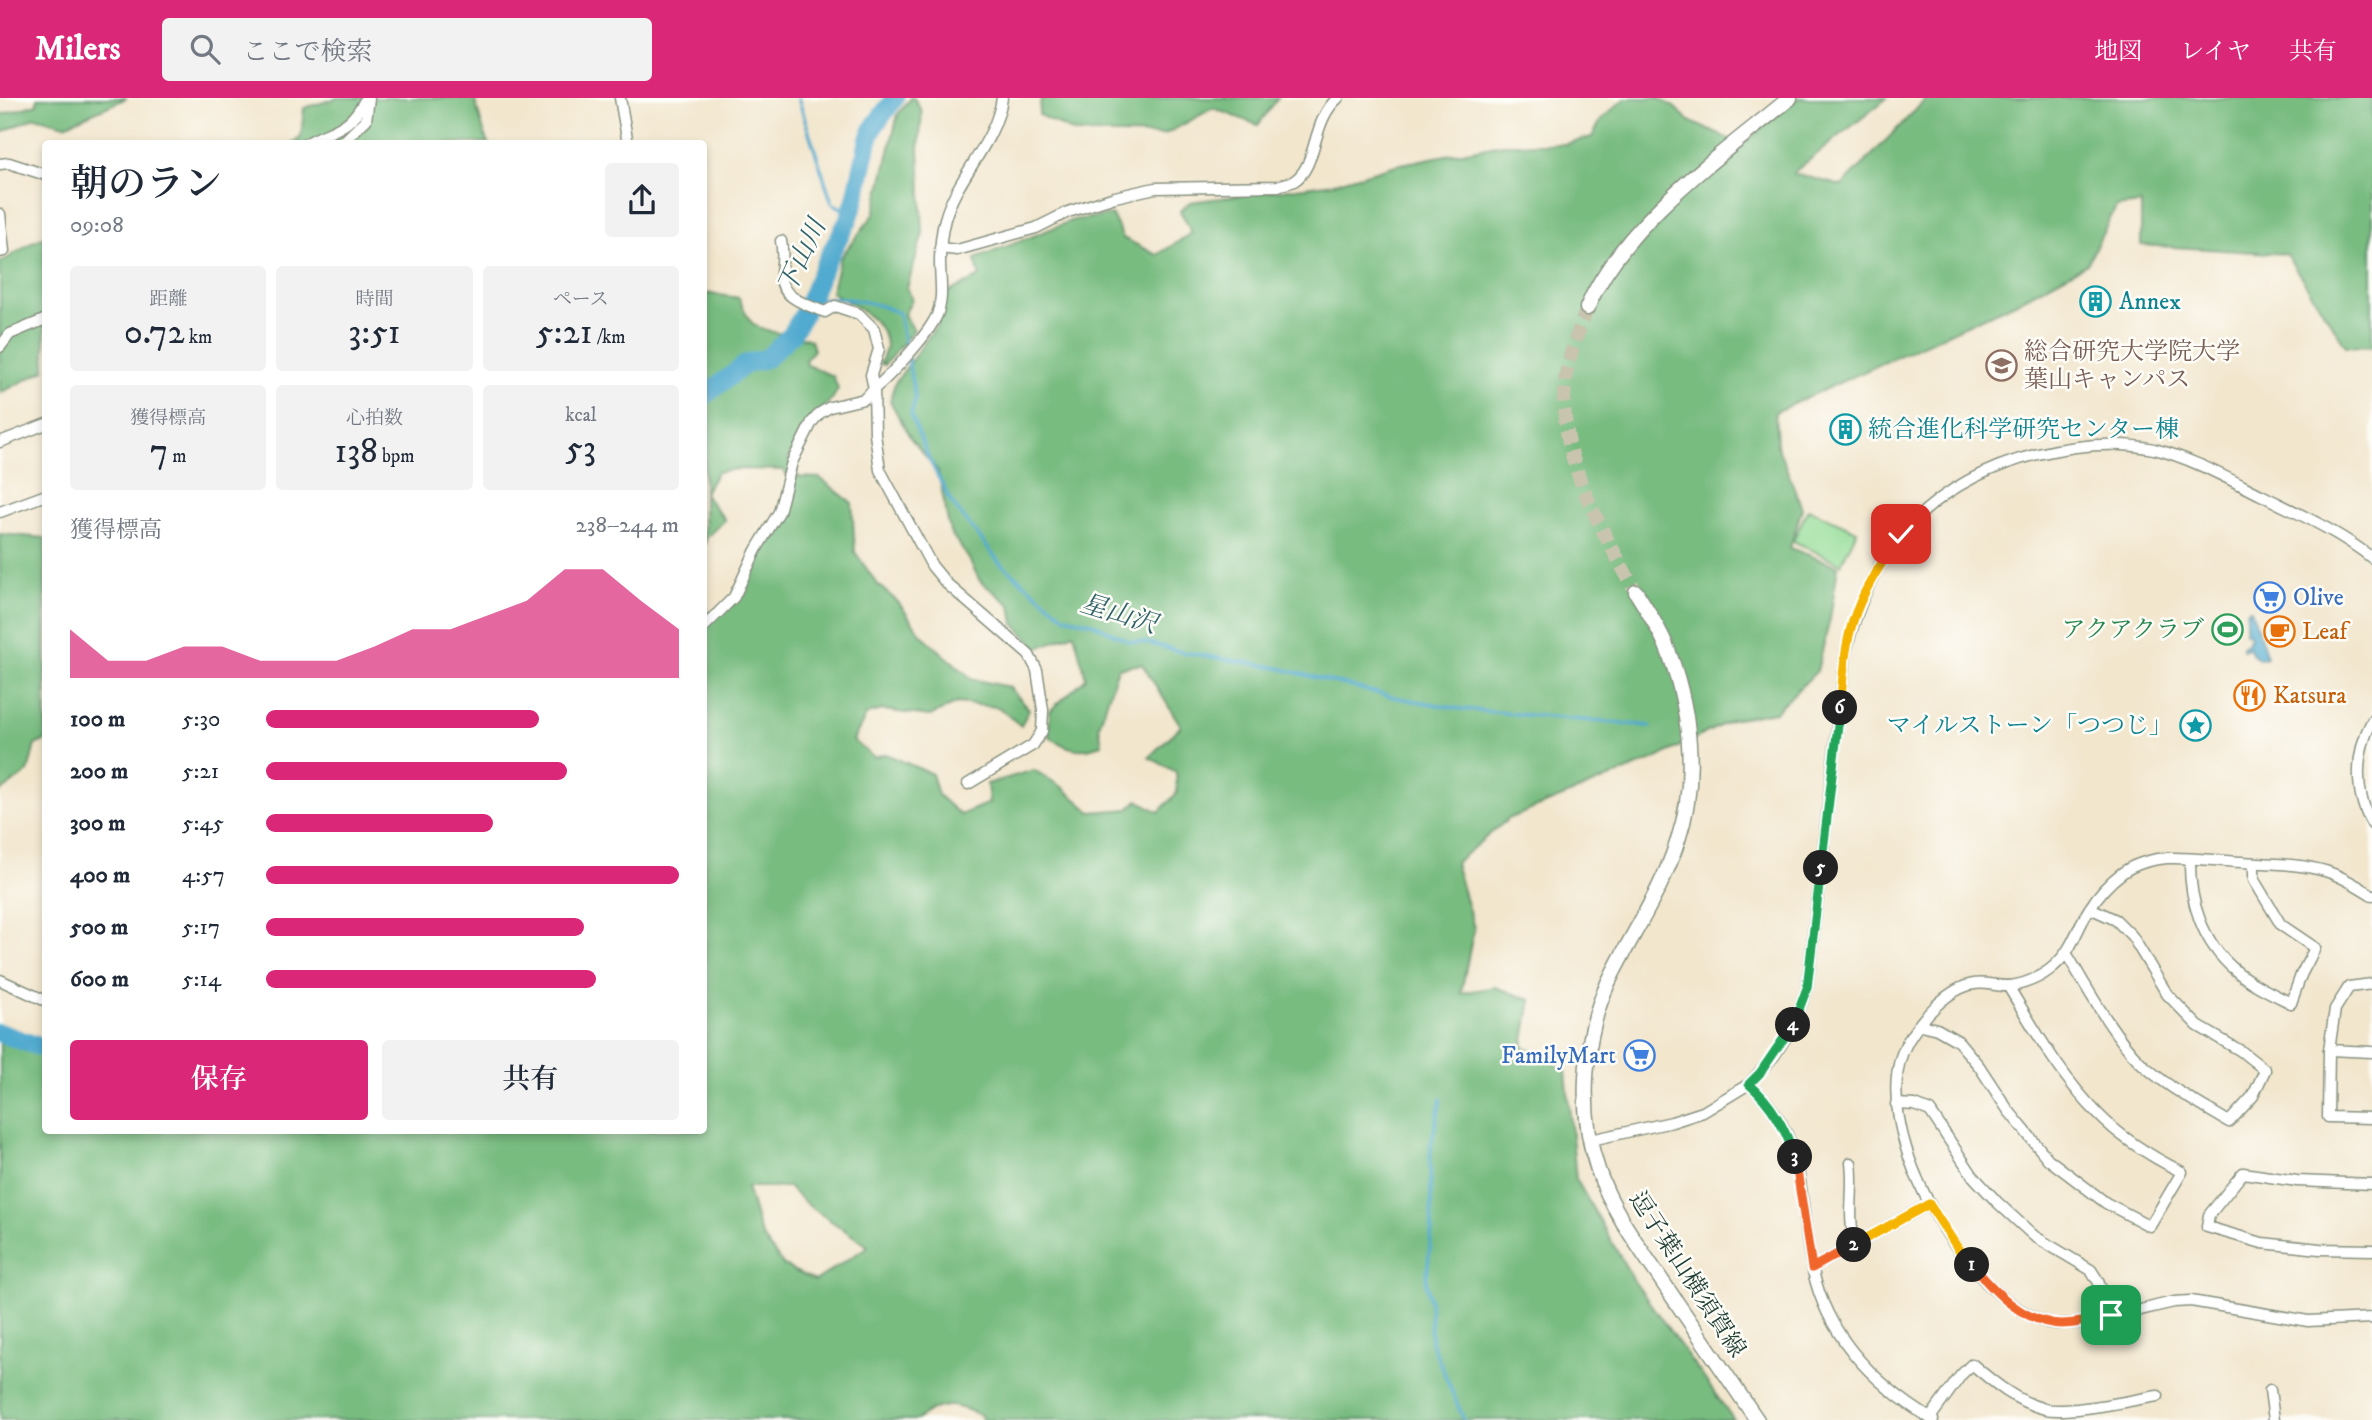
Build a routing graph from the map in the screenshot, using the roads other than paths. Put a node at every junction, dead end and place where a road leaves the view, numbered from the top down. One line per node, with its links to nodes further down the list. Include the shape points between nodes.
1 (368, 98): 6 (street, via 350,122); 7 (street, via 366,120)
2 (620, 98): 8 (street)
3 (1002, 98): 13 (street, via 990,133 956,189)
4 (1338, 98): 13 (street, via 1321,119 1309,162 1294,181 1278,186 1155,188 1068,212 1036,229 957,250)
5 (1790, 98): 15 (main road, via 1655,213 1617,256)
6 (315, 140)
7 (345, 140)
8 (627, 140)
9 (0, 164): 10 (street)
10 (42, 174)
11 (0, 214): 14 (street, via 5,251)
12 (781, 240): 18 (street, via 780,278 787,293 825,312 835,306 859,314 874,329 879,349 871,375)
13 (940, 248): 18 (street, via 938,314)
14 (0, 252)
15 (1587, 308)
16 (42, 321): 17 (street, via 10,334)
17 (0, 347)
18 (878, 385): 25 (street, via 864,399 830,407 812,422 792,462 779,512 734,597); 27 (street, via 875,434 880,470 932,566 1029,655 1037,670 1042,731 1033,746)
19 (42, 426): 20 (street)
20 (0, 442)
21 (42, 496): 22 (street)
22 (0, 512)
23 (2372, 558): 41 (street, via 2309,517 2202,467 2154,450 2124,446 2087,445 2023,458 1988,469 1928,506 1898,538 1854,619 1846,651 1807,988 1793,1026)
24 (1636, 592): 44 (main road, 逗子葉山横須賀線, via 1664,642 1678,682 1688,734 1689,775 1679,838 1666,873 1608,984 1595,1022 1587,1063)
25 (707, 624)
26 (2372, 721): 28 (street, via 2359,770 2363,802)
27 (968, 784)
28 (2372, 824)
29 (2189, 859): 30 (street); 30 (street, via 2194,910 2209,939 2235,971 2291,1003 2315,948 2281,925 2254,880); 32 (street, via 2166,858 2132,866 2110,883)
30 (2254, 863): 31 (street, via 2327,871)
31 (2372, 895)
32 (2090, 908): 33 (street); 33 (street, via 2116,920 2132,936 2167,994 2198,1026 2265,1070 2253,1096 2229,1122 2178,1091 2139,1060)
33 (2066, 953): 36 (street, via 2040,975)
34 (0, 980): 37 (street)
35 (2372, 984): 39 (street, via 2349,988 2334,1009)
36 (2007, 986): 38 (street, via 1961,988 1946,996); 38 (street, via 2065,1075 2099,1115 2152,1157 2182,1172 2150,1226 2106,1203 2048,1158 1958,1041)
37 (42, 999)
38 (1921, 1025): 42 (street, via 1899,1063)
39 (2329, 1050): 40 (street); 43 (street, via 2328,1117)
40 (2372, 1052)
41 (1749, 1084): 44 (street, via 1703,1112); 50 (street, via 1786,1129 1798,1165)
42 (1896, 1104): 47 (street, via 1906,1151); 51 (street, via 1930,1111 1973,1176 1997,1202 2034,1236 2091,1270)
43 (2372, 1118)
44 (1591, 1139): 56 (main road, 逗子葉山横須賀線, via 1597,1169 1630,1234)
45 (1852, 1163): 48 (street, via 1851,1231)
46 (2372, 1184): 49 (street, via 2243,1173 2209,1214 2207,1227 2262,1243)
47 (1929, 1204): 48 (street); 51 (street, via 1959,1250 2018,1311 2060,1324)
48 (1856, 1244): 50 (street)
49 (2372, 1250)
50 (1812, 1268): 55 (street, via 1831,1323 1847,1348 1897,1396)
51 (2111, 1315): 52 (street, via 2191,1301 2308,1321)
52 (2372, 1318)
53 (2270, 1390): 57 (street)
54 (2158, 1396): 55 (street, via 2046,1409 2002,1390 1972,1364)
55 (1931, 1419)
56 (1757, 1420)
57 (2274, 1420)

